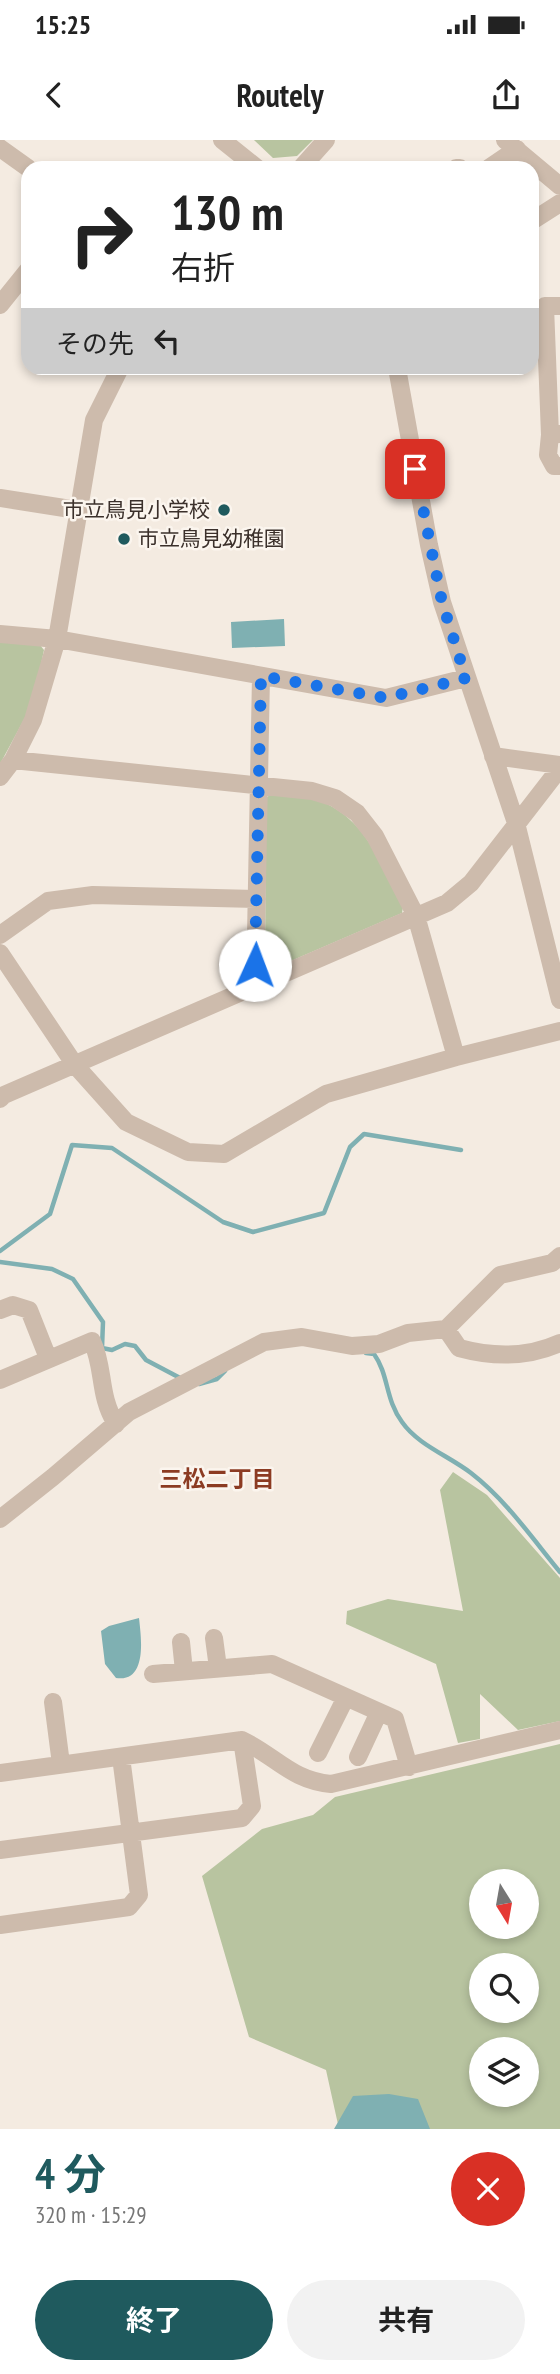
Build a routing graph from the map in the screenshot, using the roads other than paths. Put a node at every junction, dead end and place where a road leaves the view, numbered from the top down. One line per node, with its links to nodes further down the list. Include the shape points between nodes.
1 (222, 140): 5 (street)
2 (326, 140): 6 (street)
3 (511, 145): 7 (street); 8 (street)
4 (0, 148): 9 (street)
5 (248, 161)
6 (306, 161)
7 (496, 161)
8 (529, 161)
9 (21, 163)
10 (539, 170): 11 (street)
11 (560, 189): 12 (street)
12 (539, 213)
13 (21, 279): 14 (street)
14 (0, 305)
15 (560, 306): 16 (street, via 545,306)
16 (553, 370): 19 (street)
17 (116, 375): 22 (street, via 94,419)
18 (398, 375): 26 (street, via 429,545)
19 (555, 435): 20 (street, via 548,455 554,466)
20 (560, 466)
21 (0, 498): 22 (street)
22 (78, 510): 24 (street)
23 (0, 634): 24 (street)
24 (57, 639): 25 (street); 28 (street, via 33,720)
25 (261, 676): 26 (street, via 386,698); 31 (street)
26 (466, 678): 27 (street)
27 (494, 757): 29 (street); 32 (street)
28 (13, 760): 30 (street); 31 (street)
29 (560, 766): 32 (street)
30 (0, 777)
31 (260, 785): 33 (street); 34 (street, via 312,791 357,813)
32 (516, 823): 34 (street, via 471,883 447,903); 38 (street)
33 (257, 899): 35 (street, via 93,895 48,901); 37 (street)
34 (416, 916): 37 (street); 40 (street)
35 (0, 935)
36 (0, 953): 41 (street)
37 (255, 987): 41 (street)
38 (560, 1000)
39 (560, 1031): 40 (street)
40 (456, 1057): 41 (street, via 326,1094 224,1154 188,1153 126,1122)
41 (75, 1065): 42 (street)
42 (0, 1099)
43 (560, 1256): 45 (street, via 552,1264 500,1275)
44 (0, 1310): 47 (street, via 13,1305 29,1310)
45 (446, 1329): 46 (street, via 459,1348 485,1355 533,1352); 49 (street, via 352,1346 302,1337 264,1342 130,1412)
46 (560, 1343)
47 (48, 1358): 48 (street); 49 (street, via 92,1341 98,1353 103,1396)
48 (0, 1380)
49 (116, 1424): 50 (street)
50 (0, 1519)
51 (214, 1638): 53 (street)
52 (181, 1642): 54 (street)
53 (218, 1668): 54 (street); 56 (street, via 272,1664)
54 (184, 1671): 55 (street)
55 (153, 1674)
56 (346, 1697): 58 (street); 61 (street)
57 (54, 1702): 64 (street)
58 (379, 1712): 63 (street); 65 (street, via 395,1719)
59 (560, 1730): 65 (street)
60 (242, 1740): 62 (street); 65 (street, via 311,1782 331,1784); 67 (street, via 252,1806 242,1818)
61 (318, 1753)
62 (121, 1757): 64 (street); 67 (street)
63 (358, 1757)
64 (61, 1764): 66 (street)
65 (409, 1767)
66 (0, 1773)
67 (130, 1832): 68 (street); 69 (street, via 139,1895 129,1907)
68 (0, 1850)
69 (0, 1925)

